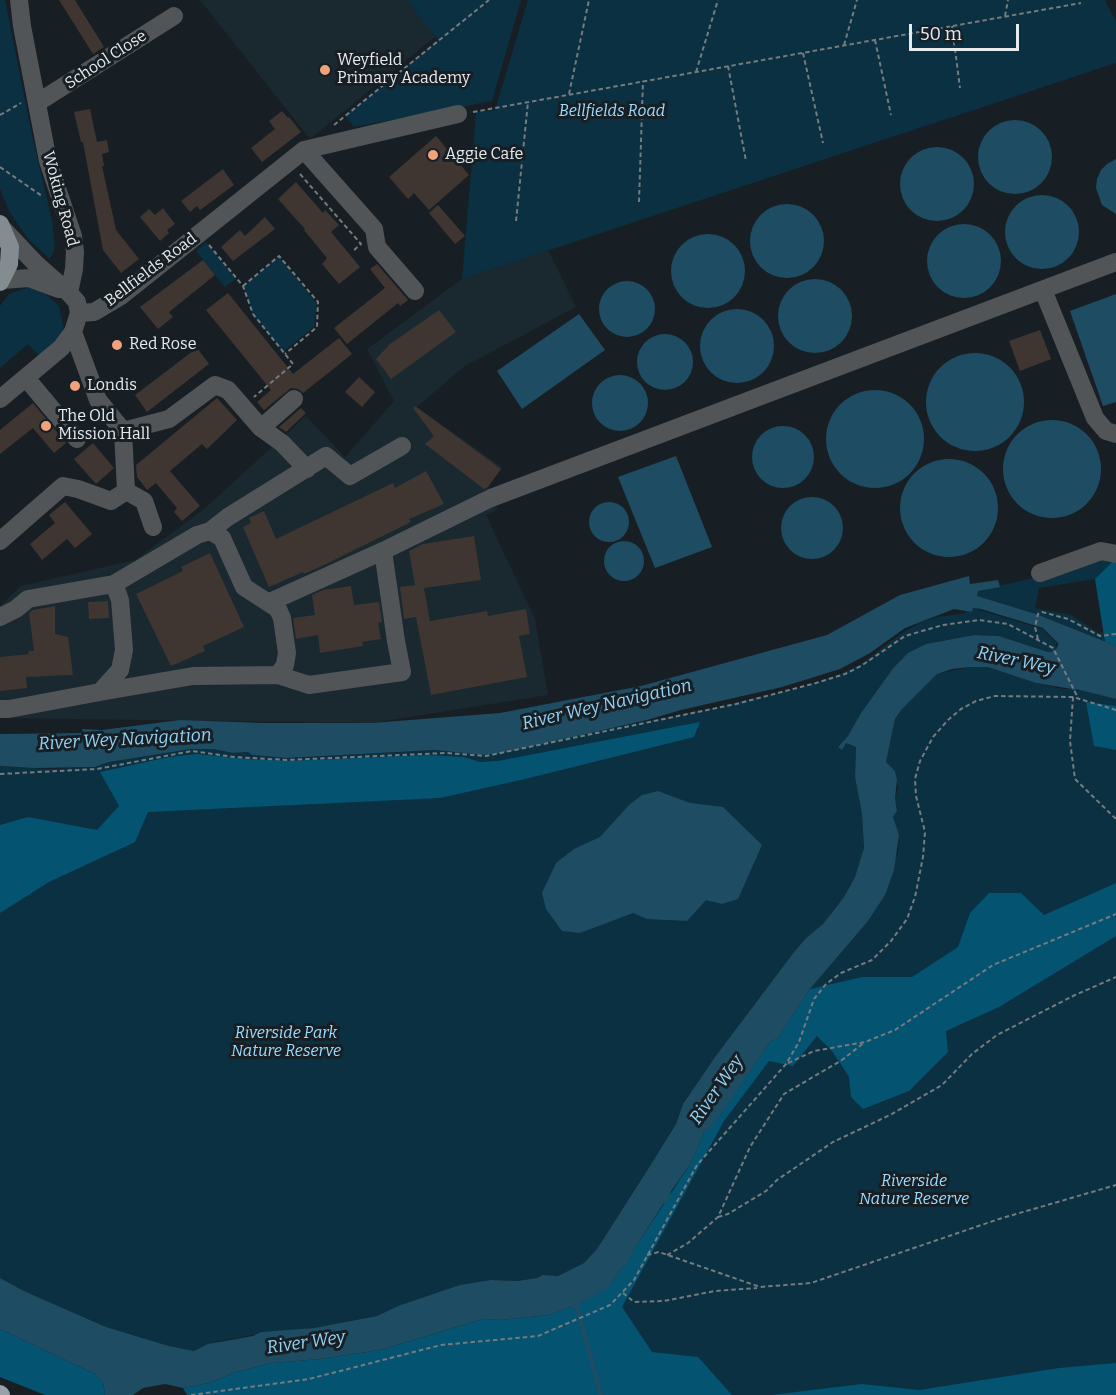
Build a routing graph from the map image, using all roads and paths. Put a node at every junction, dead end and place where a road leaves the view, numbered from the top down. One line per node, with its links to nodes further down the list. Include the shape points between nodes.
1 (19, 0): 19 (street, Woking Road)
2 (489, 0): 24 (path)
3 (589, 0): 18 (path)
4 (718, 0): 15 (path)
5 (857, 0): 12 (path)
6 (1008, 0): 9 (path)
7 (1081, 3): 9 (path)
8 (174, 16): 19 (street, School Close)
9 (1005, 16): 10 (path)
10 (952, 26): 11 (path); 17 (path)
11 (875, 40): 12 (path); 23 (path)
12 (844, 45): 13 (path)
13 (803, 52): 14 (path); 25 (path)
14 (728, 66): 15 (path); 27 (path)
15 (696, 72): 16 (path)
16 (643, 81): 18 (path); 31 (path)
17 (960, 87)
18 (569, 94): 20 (path)
19 (36, 99): 22 (path); 41 (street, Woking Road, via 48,161 73,236 74,269)
20 (528, 102): 21 (path); 32 (path)
21 (458, 114): 26 (street)
22 (0, 115)
23 (891, 115)
24 (329, 130)
25 (823, 143)
26 (304, 150): 28 (street, Bellfields Road); 40 (street, via 374,229 377,247)
27 (746, 161)
28 (289, 163): 34 (street, Bellfields Road); 35 (path, via 361,244)
29 (0, 167): 30 (path)
30 (48, 200)
31 (639, 202)
32 (516, 221)
33 (2, 227): 37 (main road, via 10,255); 41 (street)
34 (199, 234): 38 (path); 42 (street, Bellfields Road, via 121,296 94,312)
35 (352, 252)
36 (1116, 262): 39 (street)
37 (1, 281): 41 (street, via 29,278)
38 (243, 286): 44 (path, via 253,314); 44 (path, via 279,256 318,302 317,327)
39 (1043, 290): 51 (street, via 1095,418 1106,431); 59 (street, via 548,475)
40 (415, 291)
41 (69, 293): 42 (street, via 77,302)
42 (78, 313): 43 (street)
43 (73, 332): 45 (street, via 61,348); 50 (street, via 98,400)
44 (285, 354): 48 (path, via 293,364)
45 (26, 378): 46 (street); 52 (street)
46 (0, 399)
47 (294, 399): 49 (street)
48 (243, 406): 49 (street); 50 (street, via 228,390 215,385 169,418)
49 (261, 428): 54 (street)
50 (123, 430): 55 (street)
51 (1116, 434)
52 (77, 439)
53 (402, 446): 54 (street, via 350,476 326,456)
54 (307, 469): 57 (street)
55 (126, 491): 56 (street, via 144,501); 58 (street, via 111,501 63,486)
56 (153, 527)
57 (210, 531): 62 (street); 63 (street, via 222,538 244,587 257,598)
58 (0, 541)
59 (383, 551): 63 (street); 67 (street, via 402,672 309,685)
60 (1116, 554): 61 (street, via 1101,551)
61 (1040, 573)
62 (114, 584): 64 (street, via 28,599); 68 (street, via 120,600 124,650 120,670)
63 (270, 602): 67 (street, via 282,618 287,653)
64 (0, 617)
65 (1116, 634): 66 (path, via 1100,636 1068,619 1042,612 1035,627)
66 (1038, 639): 70 (path, via 1053,648); 73 (path, via 1008,624 979,621 943,625 905,636 861,666 816,683 736,704 486,756 446,753 288,760 192,751 97,769)
67 (278, 675): 68 (street, via 193,676)
68 (100, 692): 71 (street)
69 (1073, 697): 70 (path); 74 (path, via 1071,741 1075,779); 78 (path, via 995,696 961,709 933,737 915,779 925,832 915,897 907,920 872,960 826,984 814,999 799,1042)
70 (1078, 698): 72 (path)
71 (0, 709)
72 (1116, 710)
73 (0, 774)
74 (1116, 819)
75 (1116, 914): 77 (path, via 993,965 895,1030)
76 (1116, 977): 80 (path, via 997,1035 942,1085 833,1142 766,1191)
77 (865, 1042): 78 (path, via 814,1051); 80 (path, via 784,1094 750,1147)
78 (786, 1064): 82 (path, via 697,1165)
79 (1116, 1185): 83 (path, via 999,1219 811,1283)
80 (718, 1217): 81 (path)
81 (667, 1255): 82 (path, via 659,1252); 83 (path)
82 (647, 1256): 84 (path)
83 (760, 1287): 84 (path, via 664,1301 634,1302)
84 (623, 1293): 85 (path, via 610,1305 538,1336 441,1345 309,1379)
85 (191, 1395)

